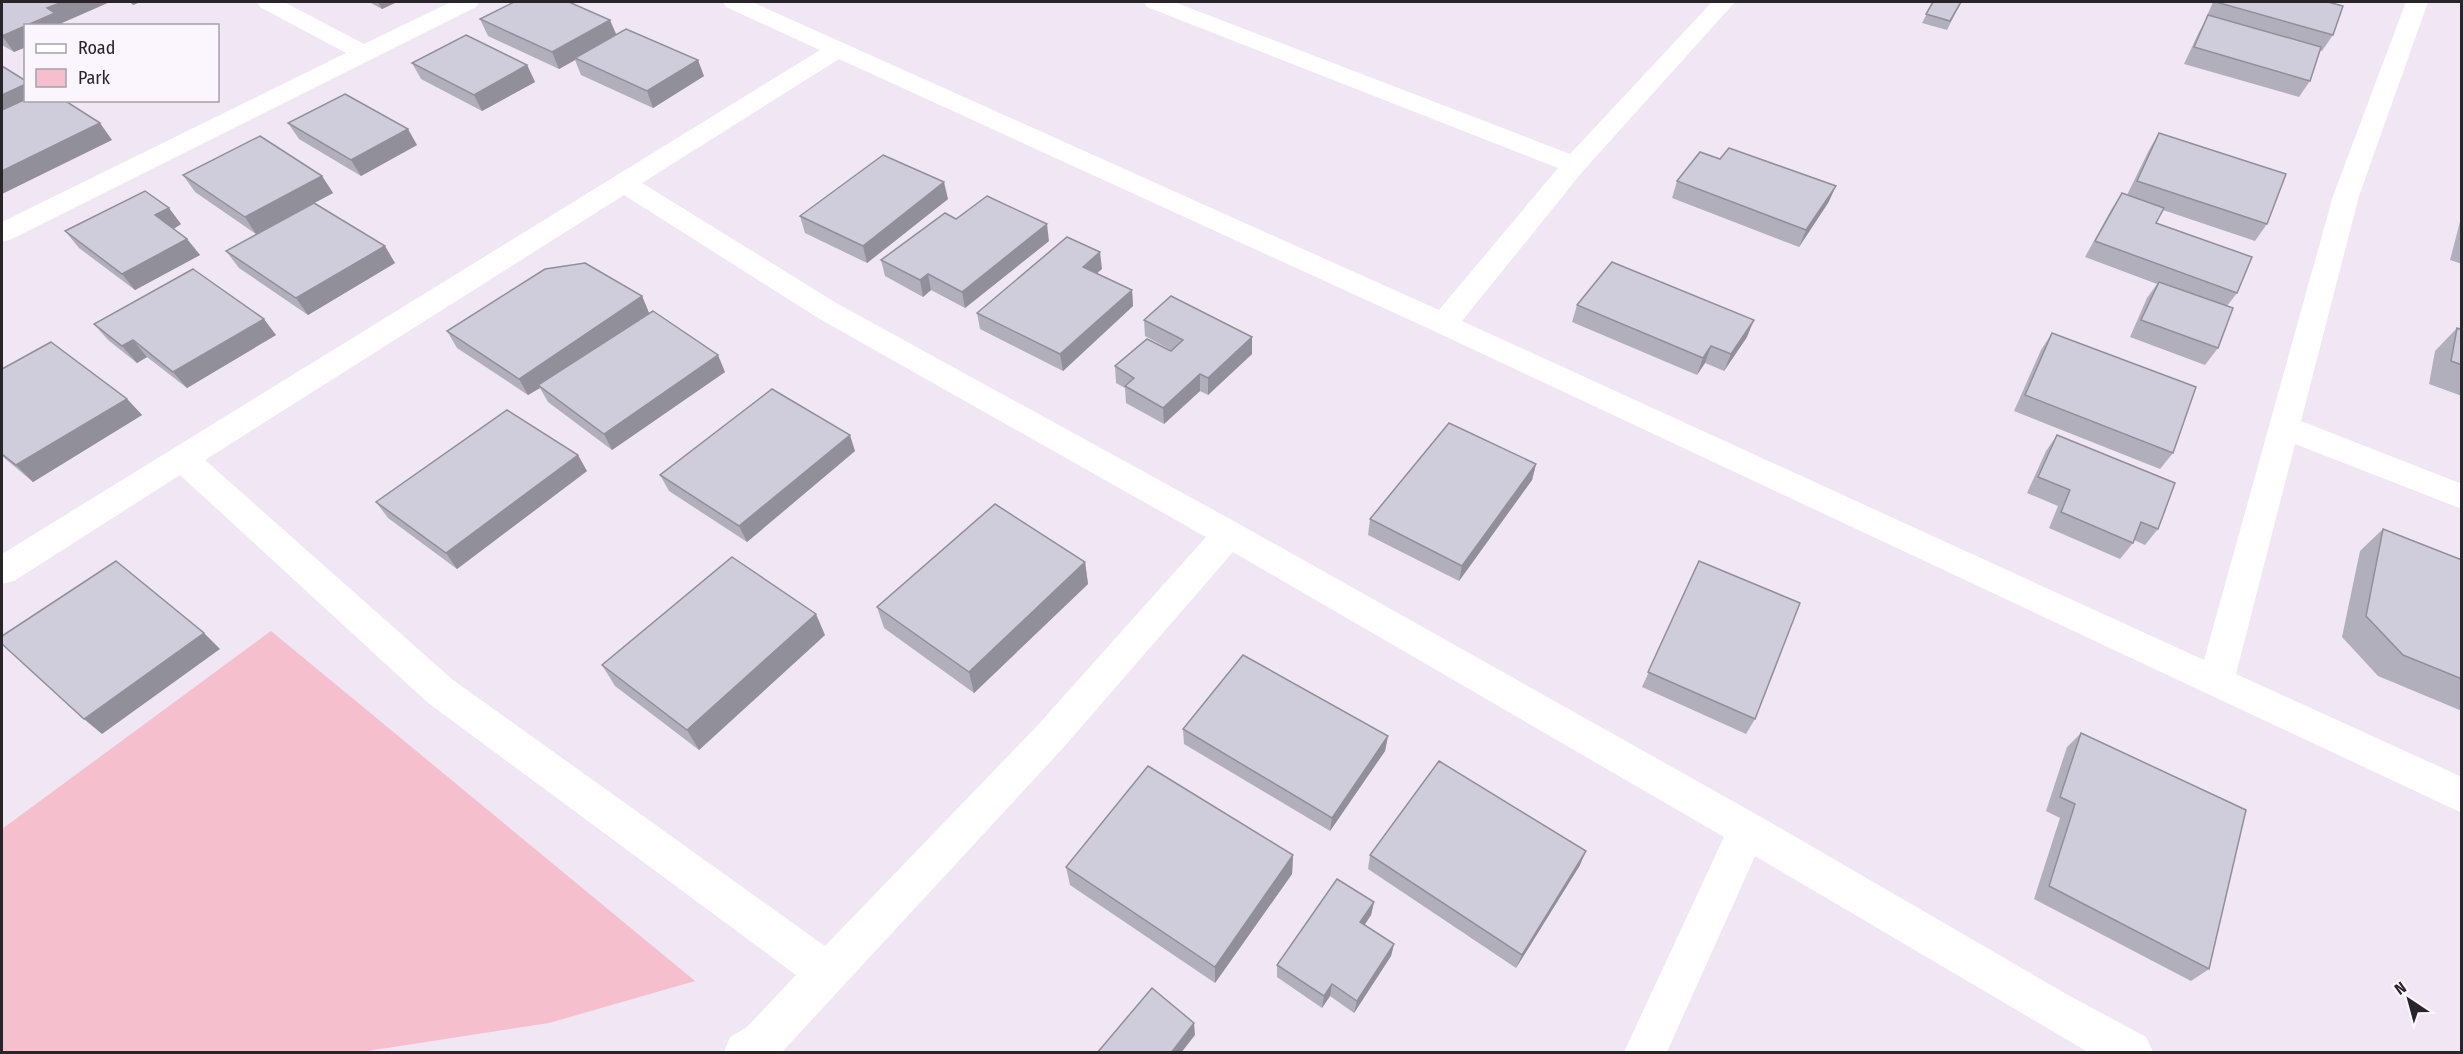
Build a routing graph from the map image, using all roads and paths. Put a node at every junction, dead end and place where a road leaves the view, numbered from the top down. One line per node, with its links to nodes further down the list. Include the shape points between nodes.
1 (268, 2): 8 (street)
2 (468, 2): 8 (street)
3 (734, 2): 7 (street)
4 (1155, 2): 9 (street)
5 (1724, 2): 9 (street)
6 (2417, 2): 13 (street, via 2346,196)
7 (838, 48): 10 (street); 12 (street)
8 (363, 53): 11 (street)
9 (1574, 165): 12 (street)
10 (625, 184): 14 (street); 16 (street, via 828,311)
11 (2, 233)
12 (1444, 324): 18 (street)
13 (2284, 427): 15 (street); 18 (street)
14 (183, 459): 17 (street); 21 (street, via 440,691)
15 (2462, 497)
16 (1229, 534): 20 (street); 21 (street, via 1050,737)
17 (2, 571)
18 (2216, 681): 19 (street)
19 (2462, 796)
20 (1747, 830): 23 (street); 24 (street, via 2052,1011)
21 (828, 973): 22 (street, via 761,1043)
22 (745, 1053)
23 (1645, 1053)
24 (2131, 1053)

